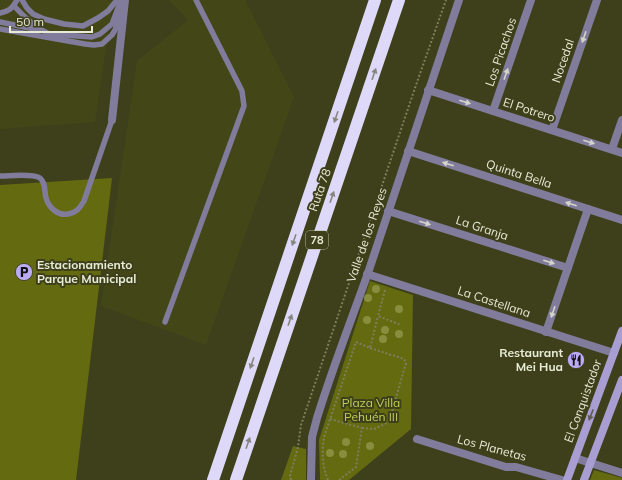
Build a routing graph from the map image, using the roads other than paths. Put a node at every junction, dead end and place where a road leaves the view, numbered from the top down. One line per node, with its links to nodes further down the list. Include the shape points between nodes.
1 (22, 0): 2 (lane, via 33,14 44,19 83,26 108,11)
2 (117, 0)
3 (121, 0): 15 (lane, via 112,24 100,34 49,34)
4 (125, 0): 14 (lane, via 112,36 102,44 85,44); 18 (street)
5 (196, 0): 30 (lane, via 242,91 244,106)
6 (375, 0): 39 (highway, Ruta 78 / 78, one-way to 39)
7 (399, 0): 40 (highway, Ruta 78 / 78, one-way to 7)
8 (459, 0): 16 (street, Valle de los Reyes)
9 (531, 0): 17 (street, Los Picachos, one-way to 9)
10 (597, 0): 20 (street, Nocedal, one-way to 20)
11 (15, 3): 12 (lane, via 9,11); 15 (lane, via 25,17)
12 (0, 13)
13 (0, 22): 15 (lane)
14 (0, 29)
15 (43, 31)
16 (428, 90): 17 (street, El Potrero, one-way to 17); 22 (street, Valle de los Reyes)
17 (493, 111): 20 (street, El Potrero)
18 (112, 120): 24 (lane, via 84,202 75,212 63,215 55,212 46,200 44,184 39,178 30,175)
19 (622, 120): 21 (street)
20 (552, 130): 21 (street, El Potrero, one-way to 21)
21 (612, 149): 23 (street, El Potrero)
22 (408, 151): 25 (street, Quinta Bella, one-way to 22); 26 (street, Valle de los Reyes)
23 (622, 152)
24 (0, 176)
25 (588, 209): 27 (street, Quinta Bella); 28 (street)
26 (388, 211): 28 (street, La Granja, one-way to 28); 29 (street, Valle de los Reyes)
27 (622, 220)
28 (568, 268): 32 (street, one-way to 32)
29 (367, 274): 32 (street, La Castellana); 41 (street, Valle de los Reyes, via 314,427)
30 (165, 322)
31 (622, 331): 33 (main road, El Conquistador)
32 (546, 332): 33 (street, La Castellana)
33 (614, 353): 36 (main road, El Conquistador, one-way to 36)
34 (622, 380): 37 (main road)
35 (417, 439): 42 (street, Los Planetas, via 506,467 516,467)
36 (575, 458): 37 (street); 43 (main road, El Conquistador)
37 (591, 463): 38 (street); 44 (main road)
38 (622, 473)
39 (213, 480)
40 (236, 480)
41 (311, 480)
42 (562, 480)
43 (567, 480)
44 (584, 480)

